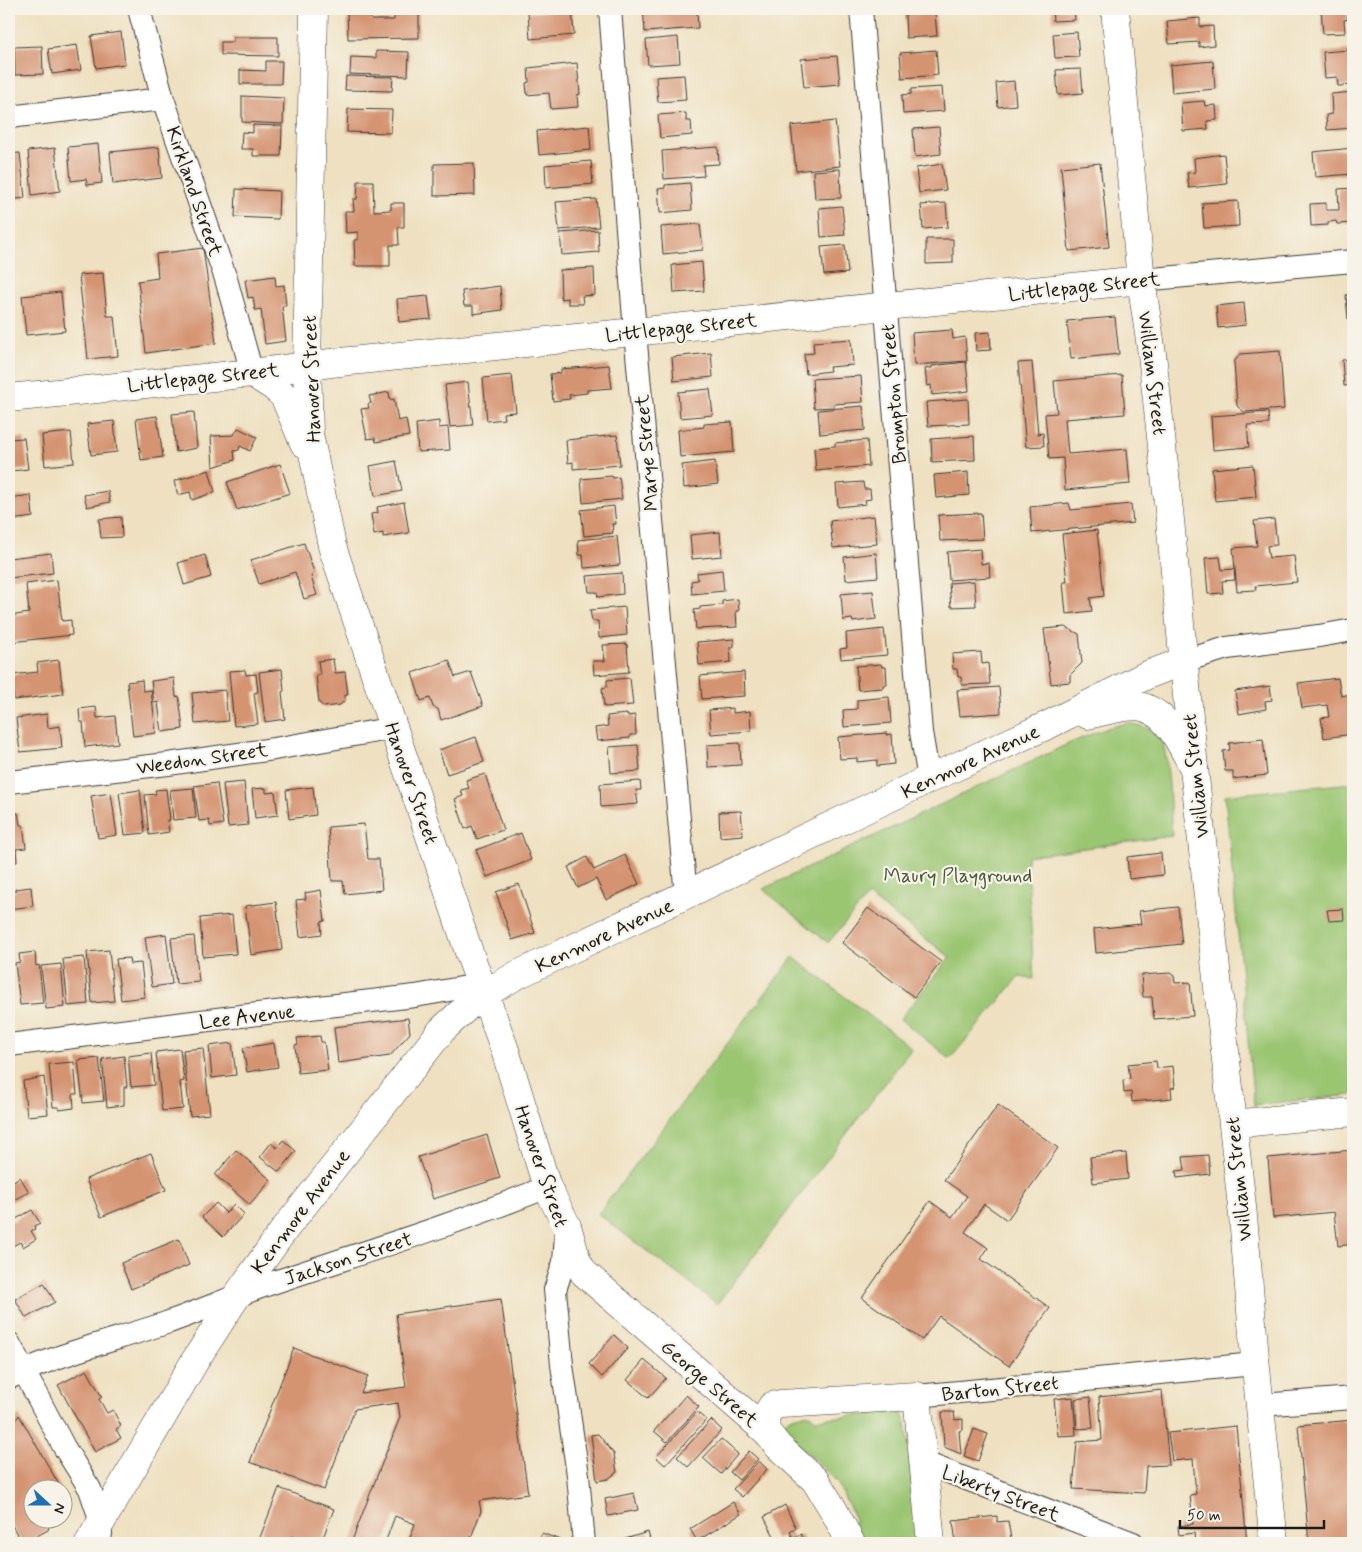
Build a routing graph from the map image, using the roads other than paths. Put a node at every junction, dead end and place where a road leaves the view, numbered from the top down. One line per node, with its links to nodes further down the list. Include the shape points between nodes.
1 (139, 9): 6 (street, Kirkland Street)
2 (314, 9): 12 (street, Hanover Street)
3 (610, 9): 11 (street, Marye Street)
4 (861, 9): 10 (street, Brompton Street)
5 (1115, 9): 9 (street, William Street)
6 (163, 99): 7 (street); 13 (street, Kirkland Street, via 226,279)
7 (9, 118)
8 (1353, 261): 9 (street, Littlepage Street)
9 (1141, 280): 10 (street, Littlepage Street); 17 (street, William Street)
10 (886, 306): 11 (street, Littlepage Street); 21 (street, Brompton Street, via 922,732)
11 (635, 332): 12 (street, Littlepage Street); 23 (street, Marye Street)
12 (308, 365): 13 (street, Littlepage Street); 15 (street, Hanover Street, via 309,434)
13 (252, 373): 14 (street, Littlepage Street); 15 (street, via 284,396)
14 (9, 398)
15 (316, 470): 19 (street, Hanover Street, via 332,546)
16 (1353, 630): 17 (street, Kenmore Avenue, via 1227,648)
17 (1184, 662): 18 (street, Kenmore Avenue, via 1147,675); 20 (street, William Street)
18 (1050, 724): 20 (street, via 1116,709 1145,707 1163,719); 21 (street, Kenmore Avenue)
19 (394, 728): 22 (street, Weedon Street, via 168,764); 24 (street, Hanover Street)
20 (1194, 768): 27 (street, William Street)
21 (929, 779): 23 (street, Kenmore Avenue)
22 (9, 782)
23 (686, 896): 24 (street, Kenmore Avenue, via 517,975)
24 (484, 994): 25 (street, Lee Avenue, via 467,987 416,996); 28 (street, Hanover Street, via 505,1050); 30 (street, Kenmore Avenue, via 442,1030 284,1230)
25 (9, 1045)
26 (1353, 1112): 27 (street)
27 (1233, 1124): 32 (street, William Street)
28 (547, 1188): 29 (street, Hanover Street); 30 (street, Jackson Street)
29 (567, 1226): 37 (street, George Street, via 577,1261 584,1273); 41 (street, Hanover Street, via 564,1262 555,1290)
30 (236, 1297): 33 (street, Jackson Street, via 166,1323 65,1354); 39 (street, Kenmore Avenue, via 196,1358)
31 (9, 1342): 33 (street)
32 (1255, 1364): 34 (street, Barton Street); 36 (street, William Street)
33 (16, 1374): 39 (street, via 90,1489 98,1513)
34 (917, 1396): 37 (street, Barton Street, via 772,1406 765,1417); 38 (street)
35 (1353, 1398): 36 (street)
36 (1260, 1405): 44 (street, William Street)
37 (766, 1431): 42 (street, George Street, via 815,1480)
38 (925, 1463): 40 (street); 43 (street, Liberty Street)
39 (97, 1537)
40 (929, 1541)
41 (584, 1543)
42 (852, 1543)
43 (1133, 1543)
44 (1274, 1543)

